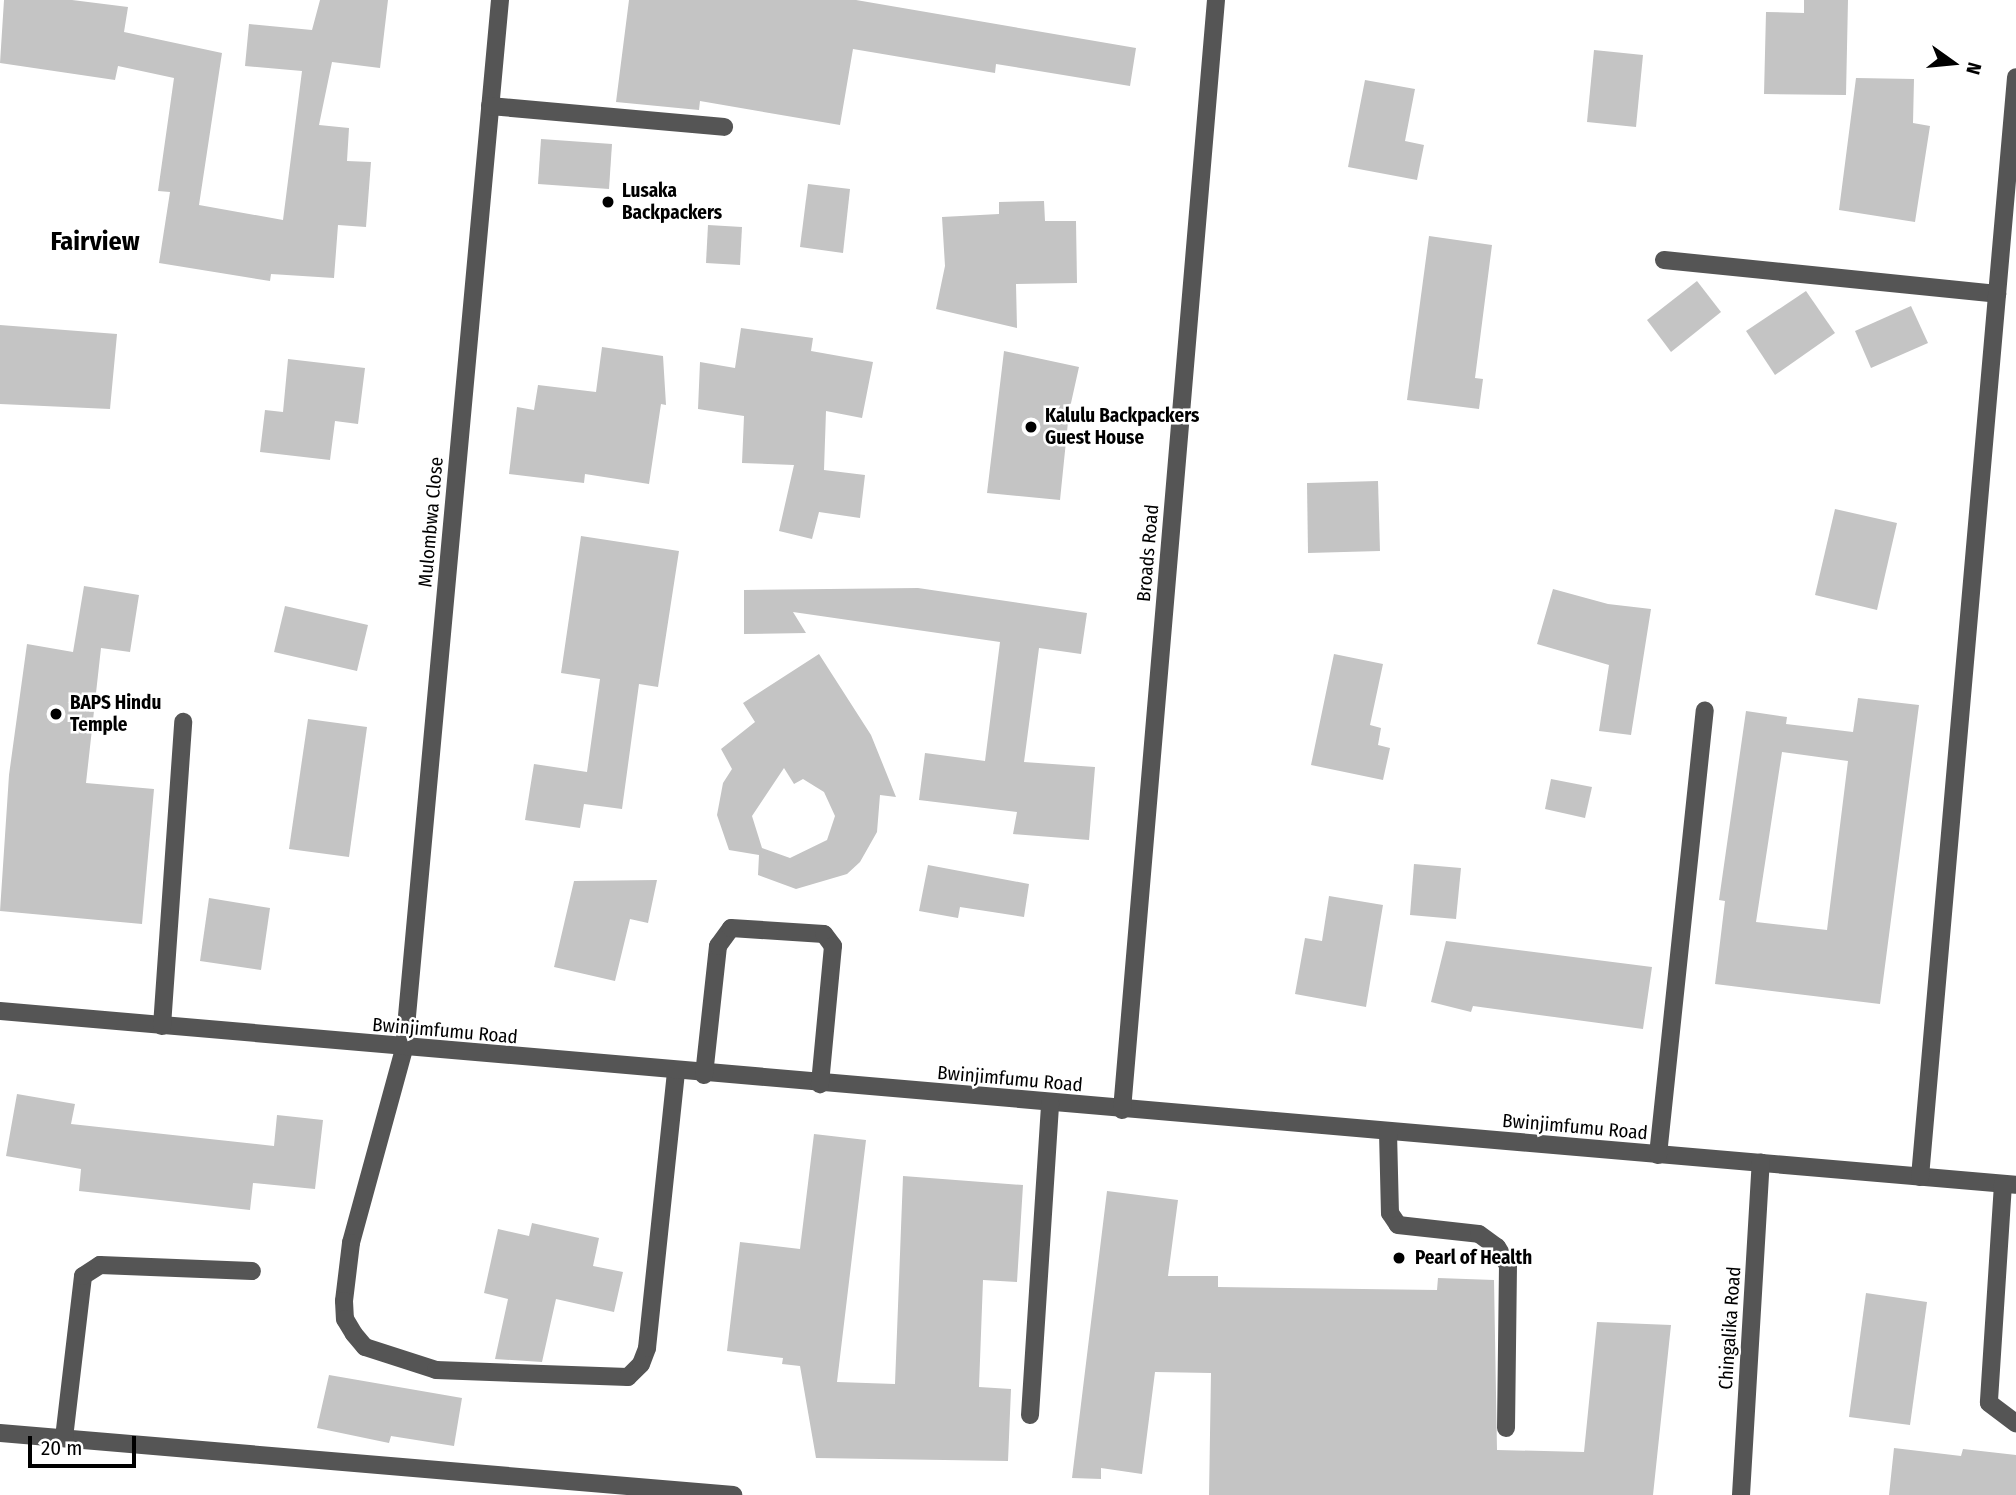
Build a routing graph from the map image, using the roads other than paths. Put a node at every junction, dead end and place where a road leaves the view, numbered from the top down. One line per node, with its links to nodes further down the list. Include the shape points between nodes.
1 (500, 0): 4 (street, Mulombwa Close)
2 (1216, 0): 17 (street, Broads Road)
3 (2016, 77): 7 (street)
4 (490, 106): 5 (street); 12 (street, Mulombwa Close)
5 (724, 127)
6 (1664, 260): 7 (street)
7 (1997, 294): 21 (street)
8 (1704, 710): 19 (street)
9 (183, 722): 11 (street)
10 (0, 1011): 11 (street, Bwinjimfumu Road)
11 (162, 1026): 12 (street, Bwinjimfumu Road)
12 (404, 1049): 13 (street, Bwinjimfumu Road); 13 (street, Mulombwa Close, via 351,1243 345,1319 365,1347 436,1370 628,1377 641,1364 647,1348)
13 (676, 1072): 14 (street, Bwinjimfumu Road)
14 (704, 1075): 15 (street, Bwinjimfumu Road); 15 (street, via 718,946 730,928 824,934 833,946)
15 (820, 1084): 16 (street, Bwinjimfumu Road)
16 (1050, 1104): 17 (street, Bwinjimfumu Road); 24 (street)
17 (1122, 1110): 18 (street, Bwinjimfumu Road)
18 (1388, 1132): 19 (street, Bwinjimfumu Road); 26 (street, via 1390,1213 1398,1225 1479,1234 1497,1247 1508,1265)
19 (1658, 1155): 20 (street, Bwinjimfumu Road)
20 (1761, 1163): 21 (street, Bwinjimfumu Road); 30 (street, Chingalika Road)
21 (1920, 1177): 22 (street, Bwinjimfumu Road)
22 (2009, 1184): 25 (street, via 1989,1403)
23 (252, 1271): 28 (street, via 100,1265 83,1276)
24 (1030, 1415)
25 (2016, 1423)
26 (1506, 1428)
27 (0, 1433): 28 (street)
28 (64, 1438): 29 (street)
29 (733, 1495)
30 (1741, 1495)

